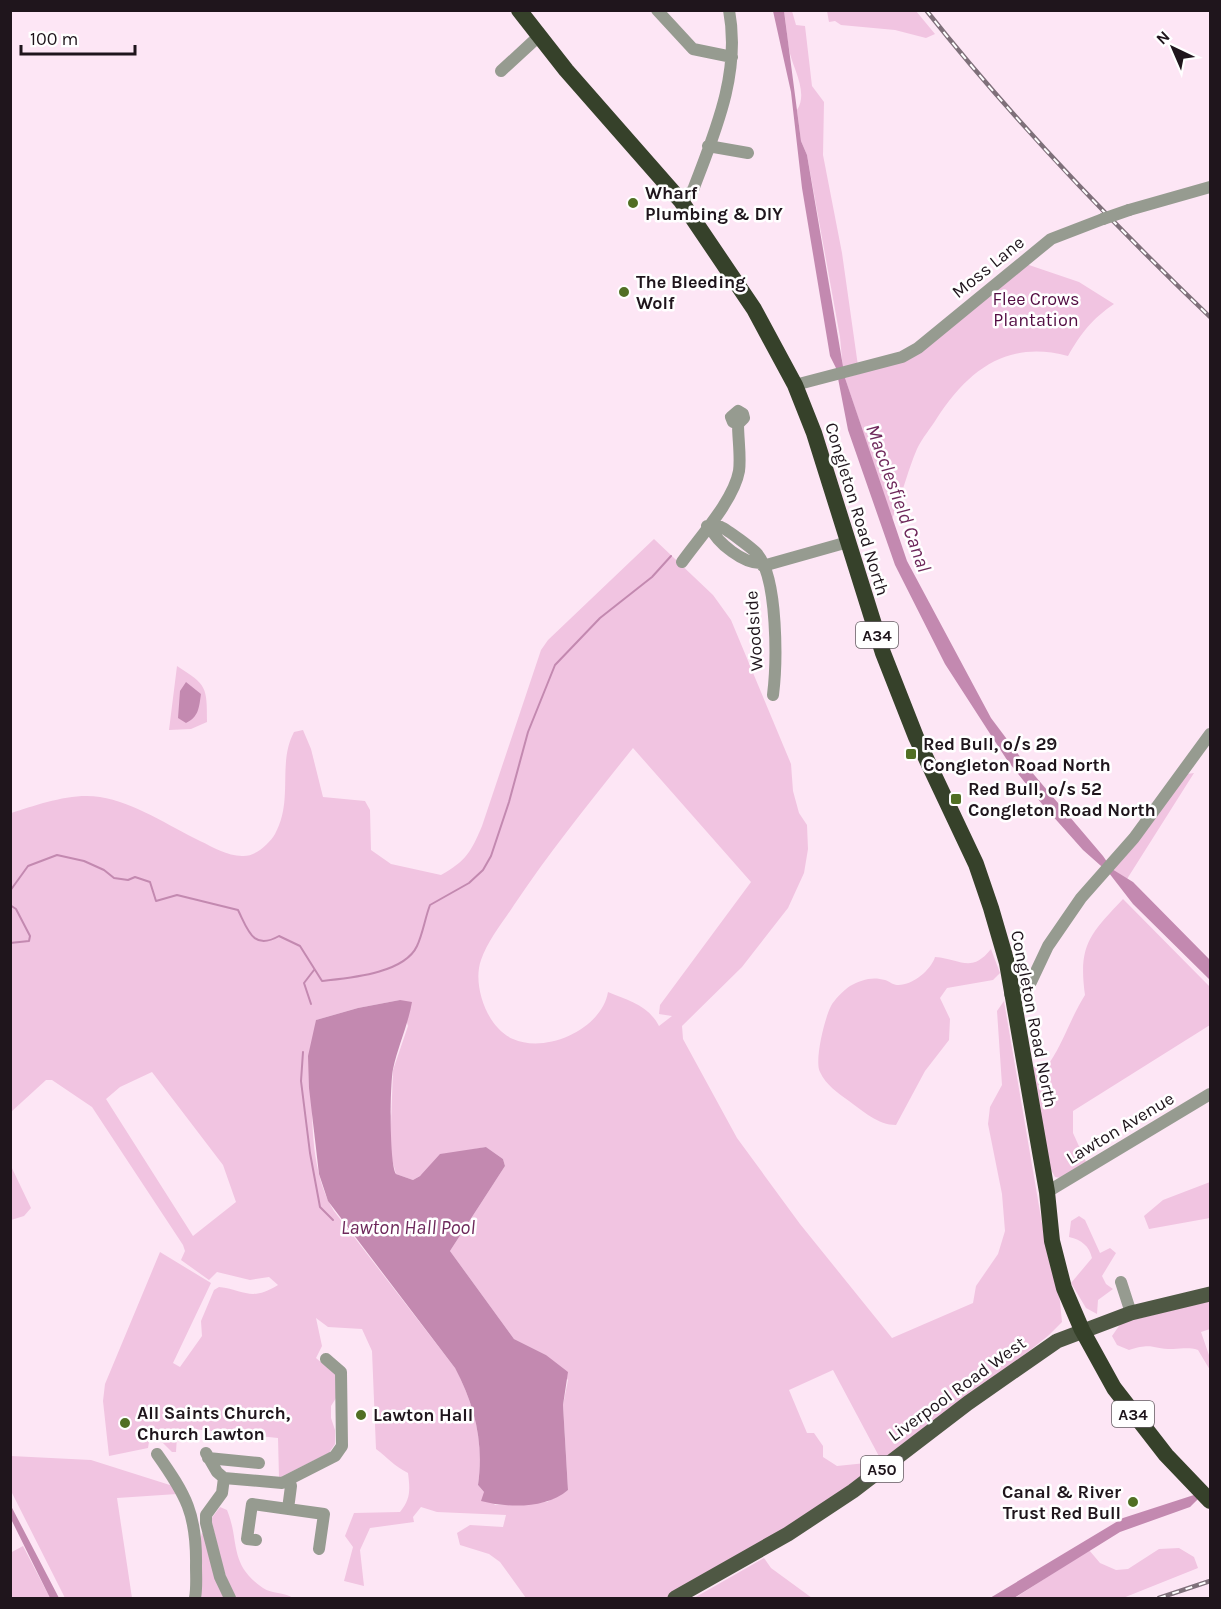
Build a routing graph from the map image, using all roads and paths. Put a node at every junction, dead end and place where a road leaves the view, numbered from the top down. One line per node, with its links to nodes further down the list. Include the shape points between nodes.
1 (519, 10): 4 (highway, Congleton Road North / A34)
2 (657, 10): 5 (street, via 693,49)
3 (729, 10): 5 (street, via 734,35)
4 (539, 36): 6 (street); 10 (highway, Congleton Road North / A34)
5 (732, 57): 7 (street, via 727,92)
6 (501, 71)
7 (708, 146): 8 (street); 10 (street, via 693,190)
8 (748, 153)
9 (1210, 187): 11 (street, Moss Lane, bridge, via 1102,219 1051,239 918,348 902,357)
10 (681, 201): 11 (highway, Congleton Road North / A34, via 754,309)
11 (795, 386): 14 (highway, Congleton Road North / A34)
12 (738, 424): 13 (street, via 739,471)
13 (709, 527): 15 (street); 16 (street, via 721,527 759,555)
14 (848, 542): 16 (street); 19 (highway, Congleton Road North / A34, via 870,615 916,737 976,864 1006,963)
15 (682, 562)
16 (762, 564): 17 (street, Woodside, via 769,581 774,621)
17 (773, 695)
18 (1210, 734): 19 (street, via 1158,808 1081,898 1048,946 1030,982)
19 (1010, 994): 21 (highway, Congleton Road North / A34)
20 (1210, 1094): 21 (street, Lawton Avenue)
21 (1047, 1192): 25 (highway, Congleton Road North / A34, via 1055,1253 1064,1288)
22 (1121, 1282): 24 (street)
23 (1210, 1294): 24 (main road, A50)
24 (1131, 1313): 25 (main road, A50)
25 (1082, 1330): 31 (highway, A34, via 1126,1404 1166,1455); 39 (main road, Liverpool Road West / A50, via 1057,1341 788,1534)
26 (326, 1359): 30 (street, via 340,1372 342,1446 335,1456)
27 (157, 1454): 34 (street, via 186,1496)
28 (259, 1464): 29 (street, via 207,1455)
29 (224, 1478): 30 (street, via 282,1483); 33 (street, via 222,1493 206,1515)
30 (289, 1480): 32 (street)
31 (1210, 1501)
32 (288, 1509): 35 (street, via 252,1504 247,1539); 36 (street, via 324,1514)
33 (206, 1523): 34 (street); 38 (street)
34 (195, 1531): 37 (street)
35 (256, 1540)
36 (319, 1549)
37 (195, 1599)
38 (230, 1599)
39 (675, 1599)

